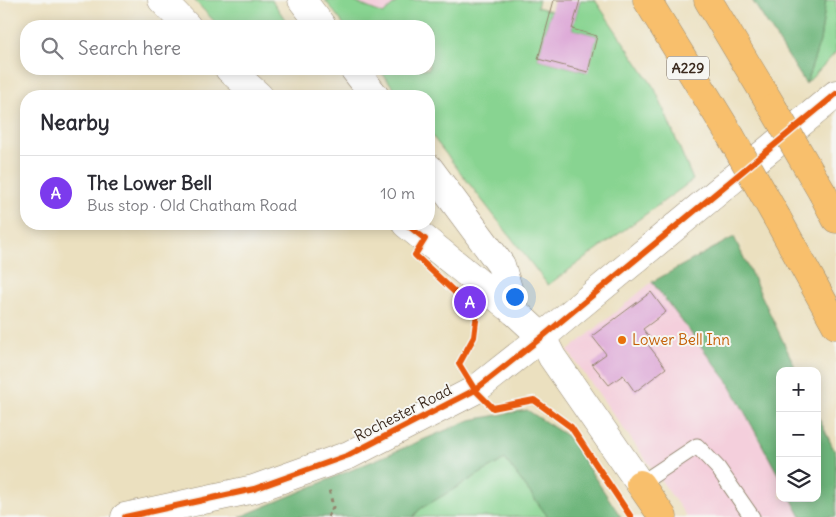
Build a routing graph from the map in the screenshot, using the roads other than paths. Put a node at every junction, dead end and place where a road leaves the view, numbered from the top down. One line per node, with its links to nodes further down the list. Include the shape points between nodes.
1 (162, 0): 5 (street)
2 (302, 0): 6 (street)
3 (647, 0): 16 (highway, A229, bridge, via 730,135)
4 (708, 0): 13 (highway, bridge)
5 (181, 20)
6 (317, 20)
7 (236, 75): 9 (street)
8 (359, 75): 10 (street)
9 (252, 90)
10 (370, 90)
11 (836, 94): 17 (street, Rochester Road)
12 (435, 176): 15 (street, via 501,265)
13 (836, 219)
14 (415, 231): 15 (street)
15 (515, 312): 17 (street)
16 (836, 325)
17 (542, 337): 18 (street, via 552,357); 19 (street, Rochester Road, via 475,390 349,455 254,489)
18 (640, 484): 20 (highway); 21 (lane, via 697,446 718,468)
19 (125, 517)
20 (663, 517)
21 (752, 517)

